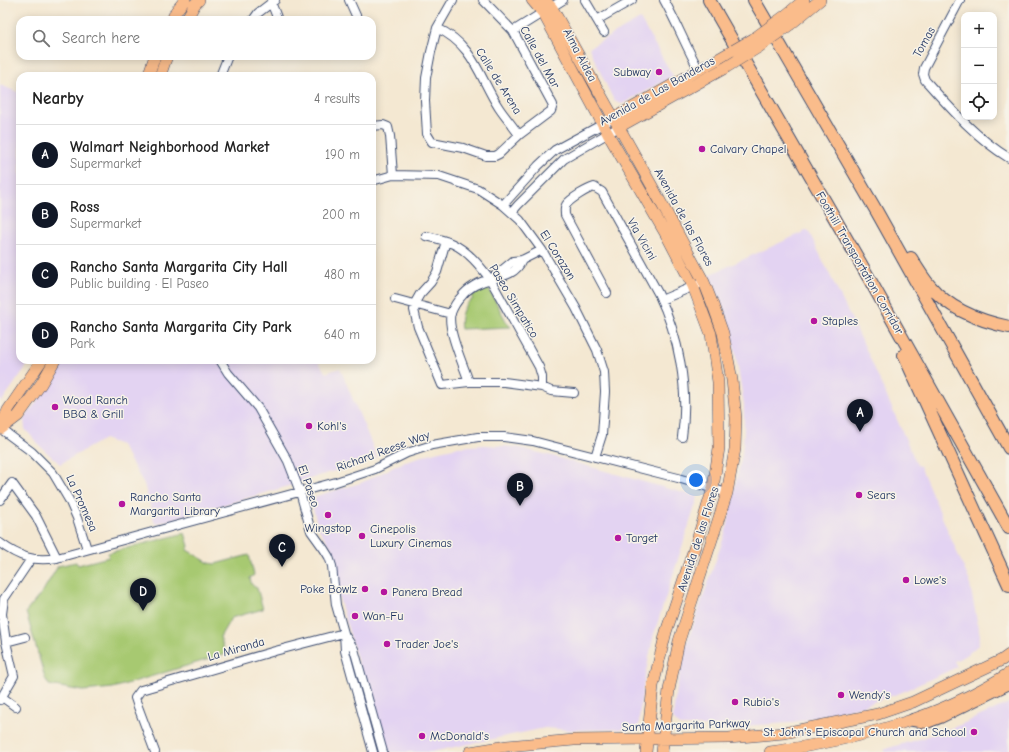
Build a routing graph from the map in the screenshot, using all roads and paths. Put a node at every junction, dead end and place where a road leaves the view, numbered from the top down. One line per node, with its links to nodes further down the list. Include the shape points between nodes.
1 (185, 0): 18 (main road)
2 (198, 0): 19 (main road)
3 (349, 0): 22 (street)
4 (453, 0): 25 (street)
5 (483, 0): 26 (street, Calle del Mar)
6 (532, 0): 17 (main road, Alma Aldea)
7 (563, 0): 17 (street)
8 (585, 0): 23 (street)
9 (632, 0): 23 (street)
10 (664, 0): 31 (street, via 682,39)
11 (709, 0): 48 (highway, Foothill Transportation Corridor)
12 (754, 0): 44 (highway)
13 (804, 0): 24 (main road, Avenida de Las Banderas)
14 (820, 0): 24 (main road, Avenida de Las Banderas)
15 (960, 0): 39 (street, Tomas, via 923,74 925,80 951,109 988,143)
16 (273, 1): 20 (street); 21 (street)
17 (547, 7): 26 (street); 35 (main road, Alma Aldea); 37 (main road, Alma Aldea)
18 (174, 16)
19 (188, 16)
20 (255, 16)
21 (277, 16)
22 (356, 16)
23 (597, 20): 27 (street)
24 (789, 20): 31 (main road, Avenida de Las Banderas, bridge, via 759,47)
25 (437, 28): 38 (street, Calle de Arena, via 449,33 473,59 499,108); 38 (street, via 428,65 425,101 427,134 432,142 495,156)
26 (513, 31): 38 (street, Calle del Mar, via 553,105 551,111)
27 (604, 32)
28 (154, 60): 32 (main road)
29 (166, 60): 33 (main road)
30 (226, 60): 34 (street)
31 (705, 71): 35 (main road, Avenida de Las Banderas)
32 (149, 72)
33 (161, 72)
34 (222, 72)
35 (616, 123): 37 (street, Avenida de Las Banderas); 50 (main road, Avenida de las Flores)
36 (376, 126): 40 (street, via 388,127)
37 (605, 129): 42 (street, Avenida de Las Banderas, via 555,150); 43 (street, Avenida de Las Banderas, via 564,160); 51 (main road, Avenida de las Flores)
38 (519, 135)
39 (1009, 158)
40 (393, 175): 41 (street, El Corazon); 42 (street, El Corazon, via 439,176 478,189)
41 (376, 180)
42 (503, 205): 43 (street, El Corazon)
43 (512, 212): 47 (street, El Corazon)
44 (877, 212): 57 (highway, via 888,223 922,276 938,294 968,314); 66 (highway)
45 (426, 236): 46 (street, Paseo Simpatico)
46 (446, 241): 49 (street, Paseo Simpatico, via 464,251); 55 (street, via 437,272)
47 (542, 250): 49 (street, via 522,260 513,261); 67 (street, El Corazon, via 576,308 597,350 604,372 602,435)
48 (860, 264): 72 (highway, Foothill Transportation Corridor); 77 (highway)
49 (490, 279): 56 (street, via 465,292); 62 (street, Paseo Simpatico, via 539,367)
50 (704, 282): 51 (street); 70 (main road, Avenida de las Flores, via 722,333 732,380 736,418 735,449)
51 (693, 286): 54 (street); 68 (main road, Avenida de las Flores, via 711,334 718,382 719,448)
52 (607, 293): 54 (street, Via Vicini, via 564,210 567,204 588,188 594,187 602,192)
53 (395, 299): 55 (street)
54 (662, 300): 65 (street, Via Vicini, via 681,365 684,406)
55 (415, 304): 56 (street); 61 (street, via 416,322 442,385)
56 (450, 314): 61 (street, via 454,340)
57 (1009, 327)
58 (40, 364): 64 (main road, via 8,410)
59 (53, 364): 64 (main road, via 18,416)
60 (223, 364): 69 (street, El Paseo, via 258,408 288,461)
61 (469, 382): 62 (street, via 504,382)
62 (542, 387): 63 (street, via 551,391)
63 (574, 393)
64 (0, 429): 74 (street, La Promesa, via 32,452 53,472 77,518)
65 (682, 437)
66 (1009, 448)
67 (595, 457): 68 (street, Richard Reese Way); 69 (street, Richard Reese Way, via 533,441 478,437 419,449 355,476)
68 (713, 488): 70 (street, Richard Reese Way); 88 (main road, Avenida de las Flores, via 666,632 653,686)
69 (300, 492): 74 (street, Richard Reese Way); 78 (street, El Paseo, via 311,531 329,557 332,566 336,605)
70 (728, 493): 87 (main road, Avenida de las Flores, via 679,641)
71 (0, 500): 75 (street, via 12,484 36,516)
72 (1009, 528)
73 (1, 545): 76 (street)
74 (87, 549): 75 (street, Richard Reese Way)
75 (57, 558): 76 (street, Richard Reese Way)
76 (32, 559): 80 (street, via 4,599 2,614)
77 (1009, 585)
78 (344, 633): 89 (street, La Miranda, via 145,688 136,698); 90 (street, El Paseo, via 345,651); 91 (street, El Paseo, via 354,649)
79 (24, 638): 80 (street)
80 (6, 642): 84 (street, via 14,676)
81 (1009, 655): 87 (main road, Santa Margarita Parkway, via 920,698 878,714 784,733 729,738)
82 (1009, 673): 86 (main road, via 963,699)
83 (1009, 683): 86 (highway, via 940,717 927,722)
84 (1, 698): 85 (street)
85 (16, 708)
86 (913, 720): 95 (main road, via 851,738)
87 (663, 739): 88 (main road, Santa Margarita Parkway); 94 (main road, Avenida de las Flores)
88 (647, 740): 92 (main road, Santa Margarita Parkway, via 574,740); 93 (main road, Avenida de las Flores)
89 (155, 752)
90 (373, 752)
91 (382, 752)
92 (470, 752)
93 (646, 752)
94 (662, 752)
95 (770, 752)

